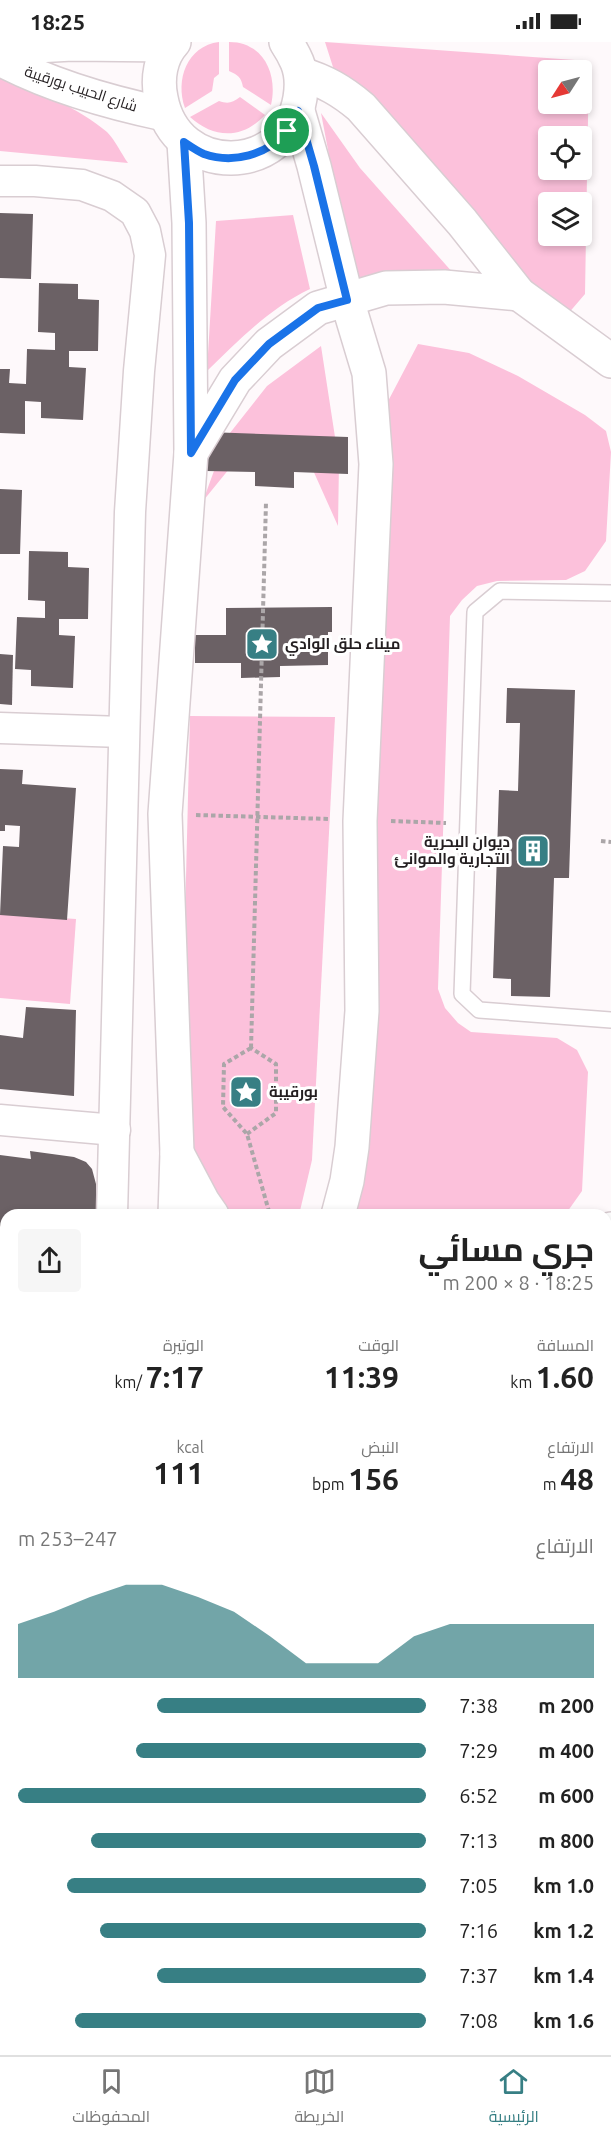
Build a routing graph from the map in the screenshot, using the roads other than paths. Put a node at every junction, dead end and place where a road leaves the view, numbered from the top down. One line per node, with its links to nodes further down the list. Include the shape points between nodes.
1 (74, 43): 2 (main road, شارع الحبيب بورقيبة); 3 (main road, شارع الحبيب بورقيبة)
2 (172, 44): 7 (main road, via 158,83)
3 (0, 48)
4 (295, 55): 6 (main road, via 302,88); 10 (main road, via 361,107)
5 (0, 58): 7 (main road, شارع الحبيب بورقيبة, via 46,81)
6 (298, 111): 8 (main road, via 279,139 249,156 226,159 204,154); 11 (main road)
7 (164, 114): 8 (main road)
8 (184, 142): 13 (main road, via 189,223)
9 (0, 181): 16 (street, via 82,185 112,196 135,212 145,231 150,255 130,512)
10 (519, 294): 11 (main road, via 444,287 386,288); 12 (main road)
11 (347, 300): 13 (main road, via 318,308 269,344 235,380); 24 (main road, via 369,373 375,464 360,821 362,1011 352,1148)
12 (611, 361)
13 (191, 453): 20 (main road, via 165,814)
14 (611, 593): 17 (lane, via 500,591 475,612 462,994 479,1010)
15 (0, 728): 16 (street)
16 (123, 732): 19 (street)
17 (611, 1020)
18 (0, 1120): 19 (street)
19 (115, 1130): 21 (street)
20 (177, 1153): 22 (main road); 23 (main road)
21 (112, 1209)
22 (175, 1209)
23 (208, 1209)
24 (340, 1209)

